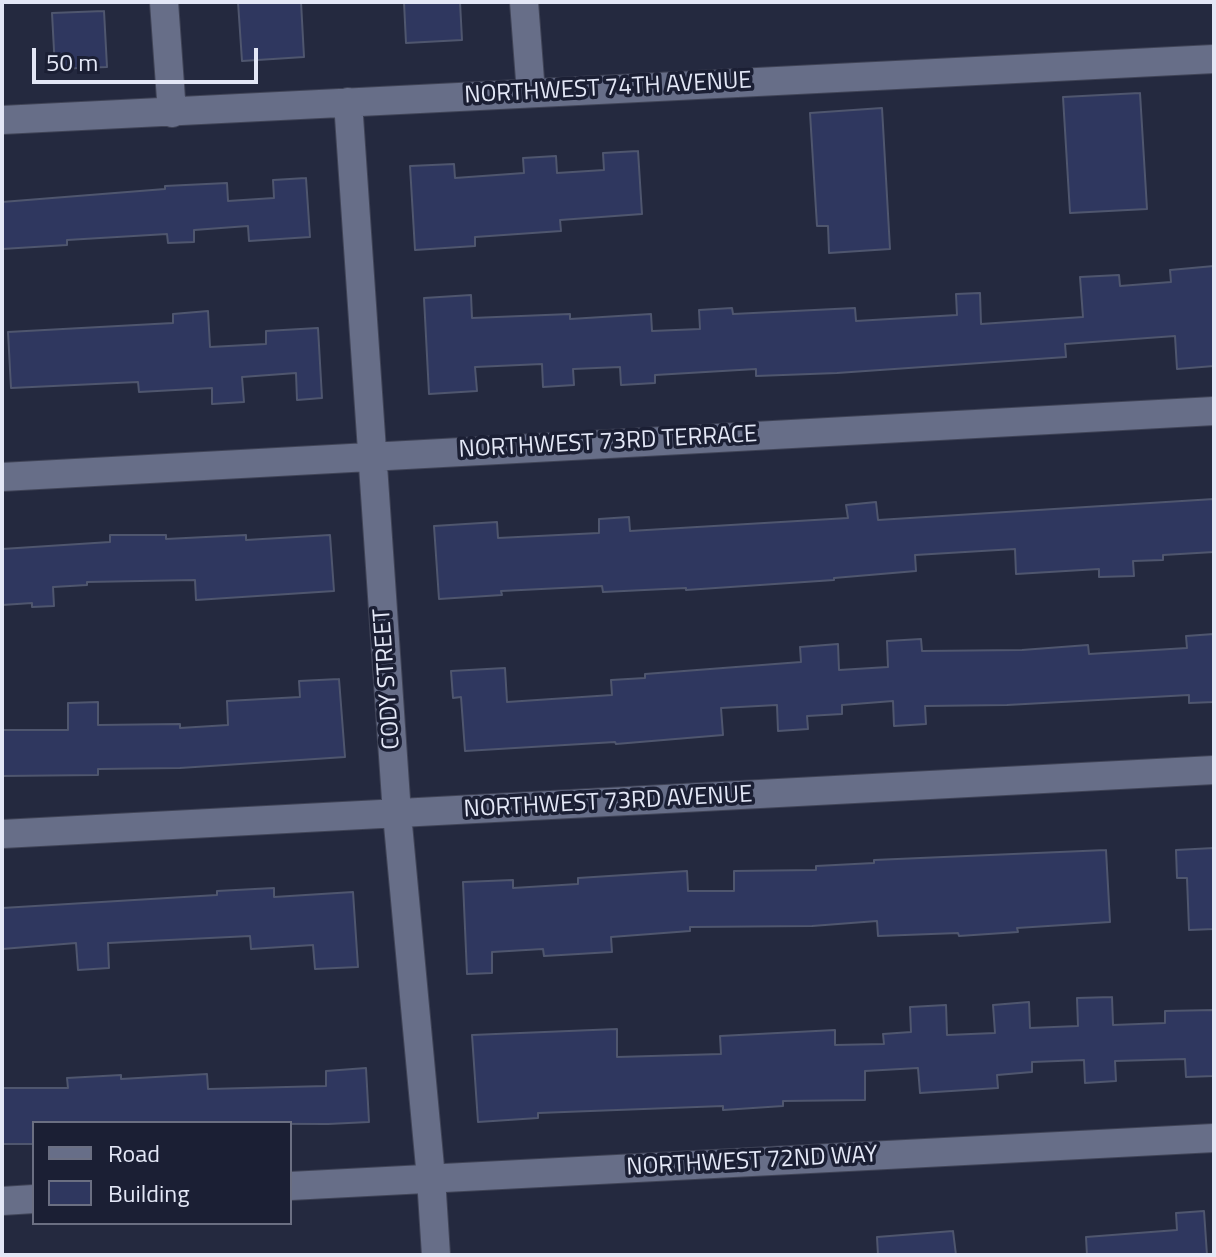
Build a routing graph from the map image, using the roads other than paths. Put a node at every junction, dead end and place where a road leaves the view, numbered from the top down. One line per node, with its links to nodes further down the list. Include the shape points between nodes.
1 (164, 2): 6 (street)
2 (524, 2): 4 (street)
3 (1214, 59): 4 (street, NORTHWEST 74TH AVENUE)
4 (531, 93): 5 (street, NORTHWEST 74TH AVENUE)
5 (348, 102): 6 (street, NORTHWEST 74TH AVENUE); 9 (street, CODY STREET)
6 (172, 113): 7 (street, NORTHWEST 74TH AVENUE)
7 (2, 120)
8 (1214, 411): 9 (street, NORTHWEST 73RD TERRACE)
9 (373, 456): 10 (street, NORTHWEST 73RD TERRACE); 12 (street, CODY STREET)
10 (2, 477)
11 (1214, 770): 12 (street, NORTHWEST 73RD AVENUE)
12 (397, 814): 13 (street, NORTHWEST 73RD AVENUE); 15 (street, CODY STREET)
13 (2, 834)
14 (1214, 1138): 15 (street, NORTHWEST 72ND WAY)
15 (431, 1178): 16 (street, NORTHWEST 72ND WAY); 19 (street, CODY STREET)
16 (292, 1186)
17 (32, 1199): 18 (street)
18 (2, 1201)
19 (436, 1255)

